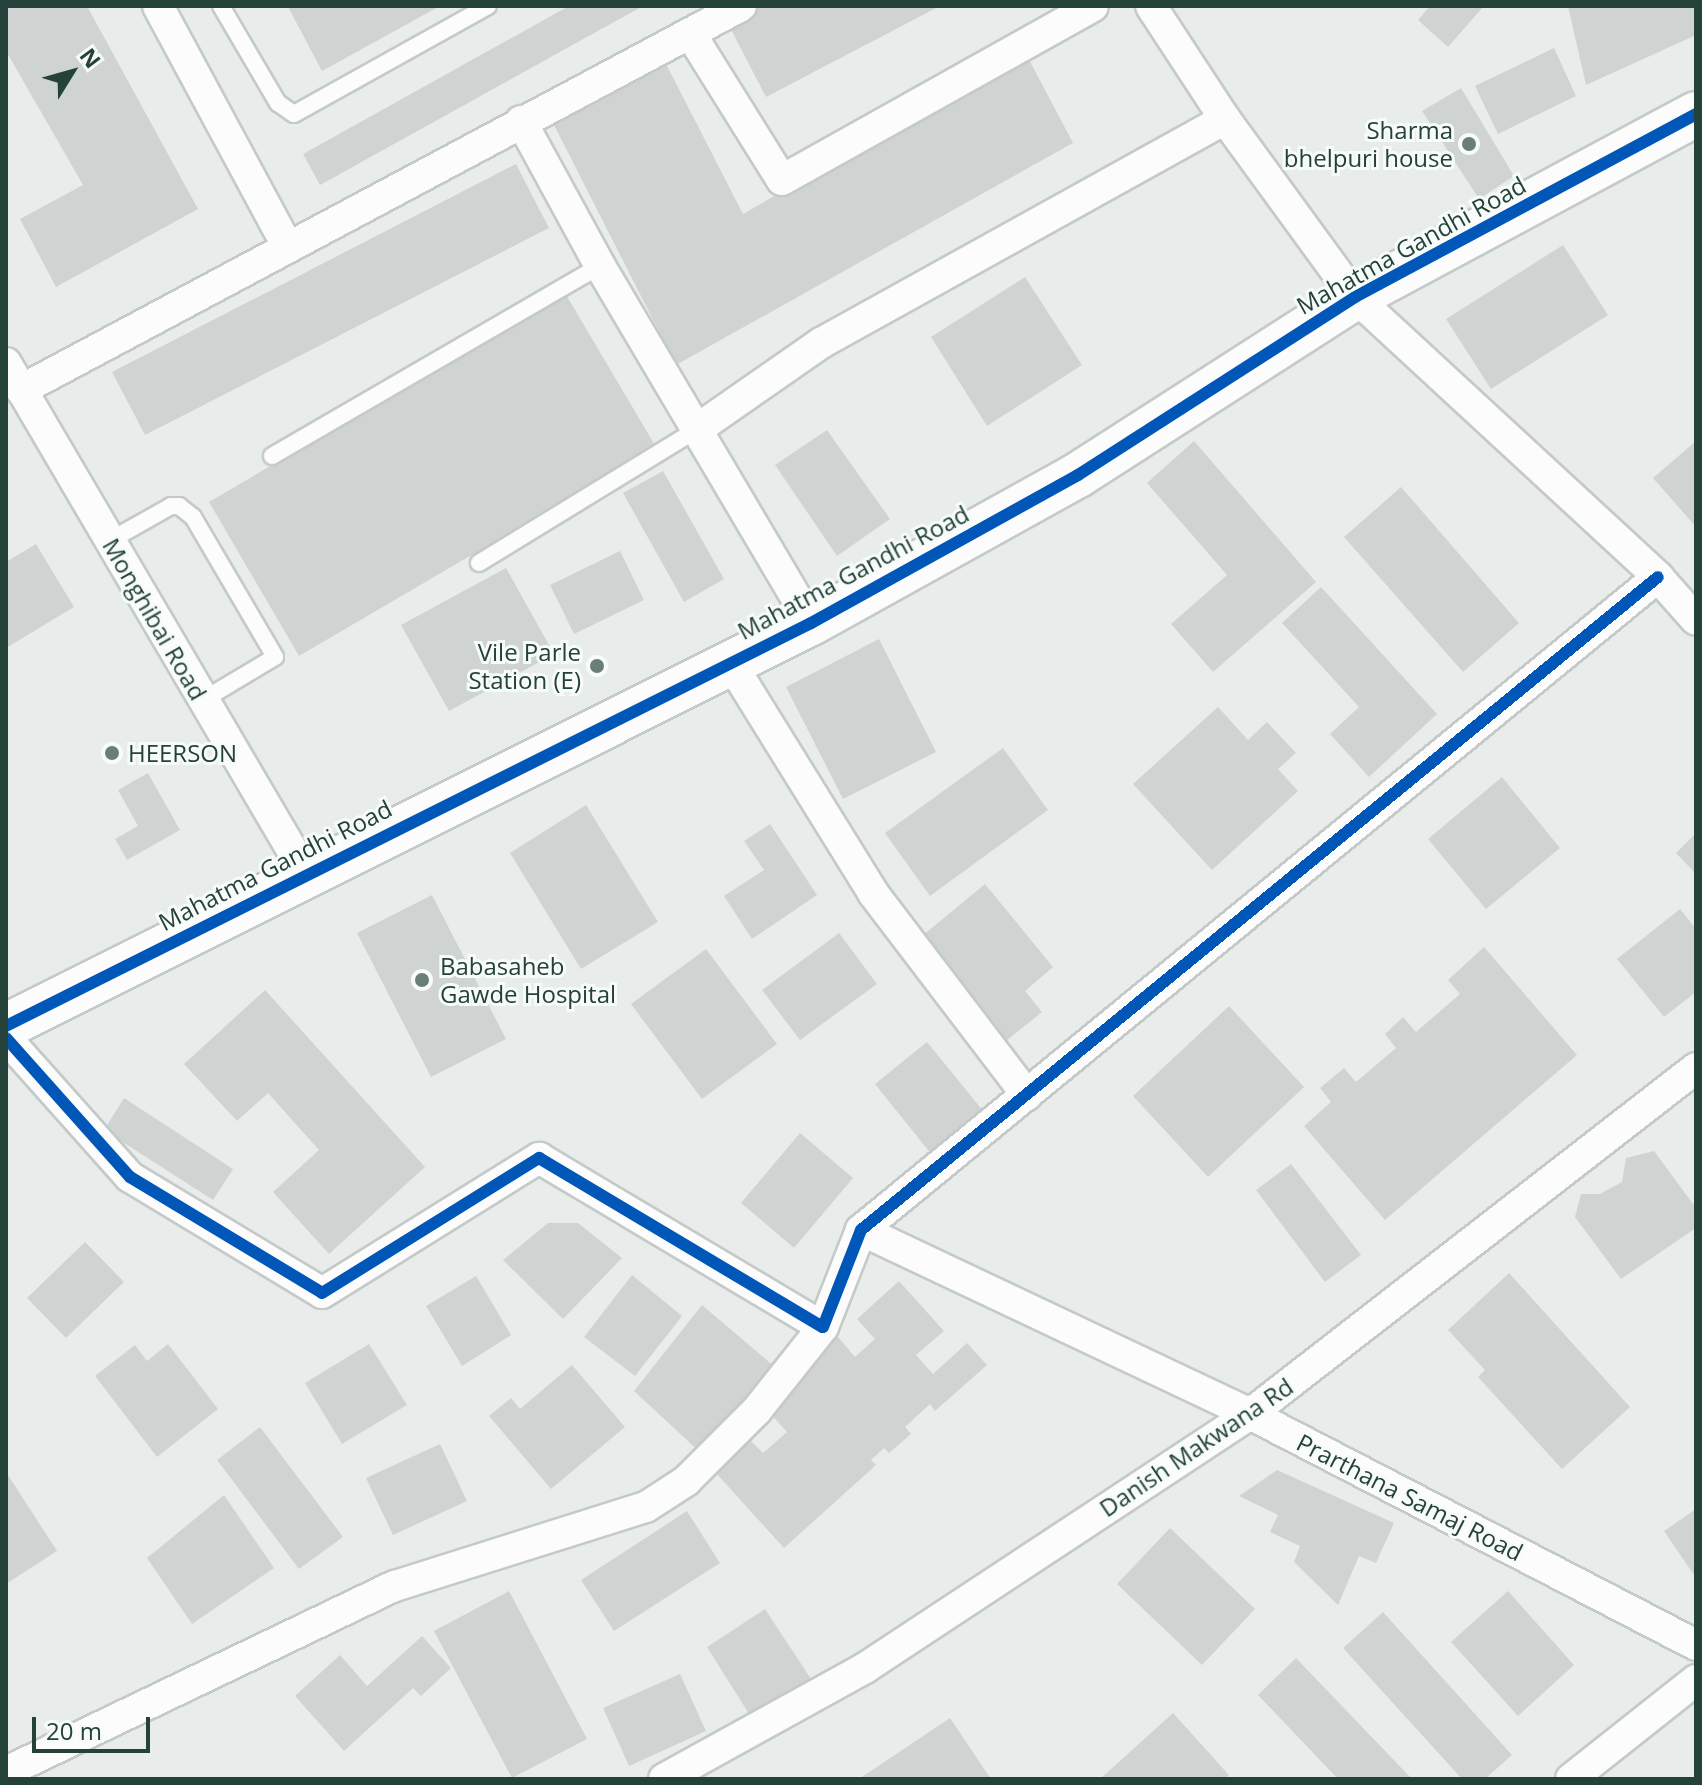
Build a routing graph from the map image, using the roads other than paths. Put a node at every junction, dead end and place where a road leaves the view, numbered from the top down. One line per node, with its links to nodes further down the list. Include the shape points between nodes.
1 (158, 6): 11 (street)
2 (221, 6): 3 (lane, via 278,103 294,114)
3 (488, 6)
4 (741, 6): 7 (street)
5 (1093, 6): 7 (street, via 782,180)
6 (1151, 6): 9 (street)
7 (690, 33): 10 (street)
8 (1696, 114): 13 (street, Mahatma Gandhi Road)
9 (1225, 119): 13 (street); 16 (street, via 821,343)
10 (521, 121): 11 (street); 12 (street)
11 (288, 247): 15 (street)
12 (600, 266): 16 (street); 17 (lane)
13 (1355, 297): 20 (street); 22 (street, Mahatma Gandhi Road, via 1078,475)
14 (6, 363): 15 (street, Monghibai Road)
15 (21, 390): 18 (street, Monghibai Road)
16 (696, 430): 19 (lane); 22 (street)
17 (272, 456)
18 (109, 541): 24 (street, Monghibai Road); 24 (lane, via 171,506 187,510 282,654)
19 (479, 563)
20 (1658, 577): 21 (street); 29 (street)
21 (1696, 620)
22 (811, 623): 23 (street, Mahatma Gandhi Road)
23 (730, 662): 25 (street, Mahatma Gandhi Road); 29 (street, via 873,893)
24 (203, 700): 25 (street, Monghibai Road)
25 (306, 874): 26 (street, Mahatma Gandhi Road)
26 (6, 1026)
27 (6, 1038): 31 (street, via 130,1177 322,1293 539,1158)
28 (1696, 1068): 32 (street, Danish Makwana Rd)
29 (1027, 1095): 30 (street)
30 (861, 1230): 31 (street); 32 (street, Prarthana Samaj Road)
31 (823, 1327): 35 (street, via 757,1410 686,1481 646,1507 395,1586)
32 (1250, 1414): 33 (street, Prarthana Samaj Road); 36 (street, Danish Makwana Rd, via 865,1668)
33 (1696, 1645)
34 (1696, 1680): 37 (street)
35 (6, 1772)
36 (664, 1779)
37 (1571, 1779)

